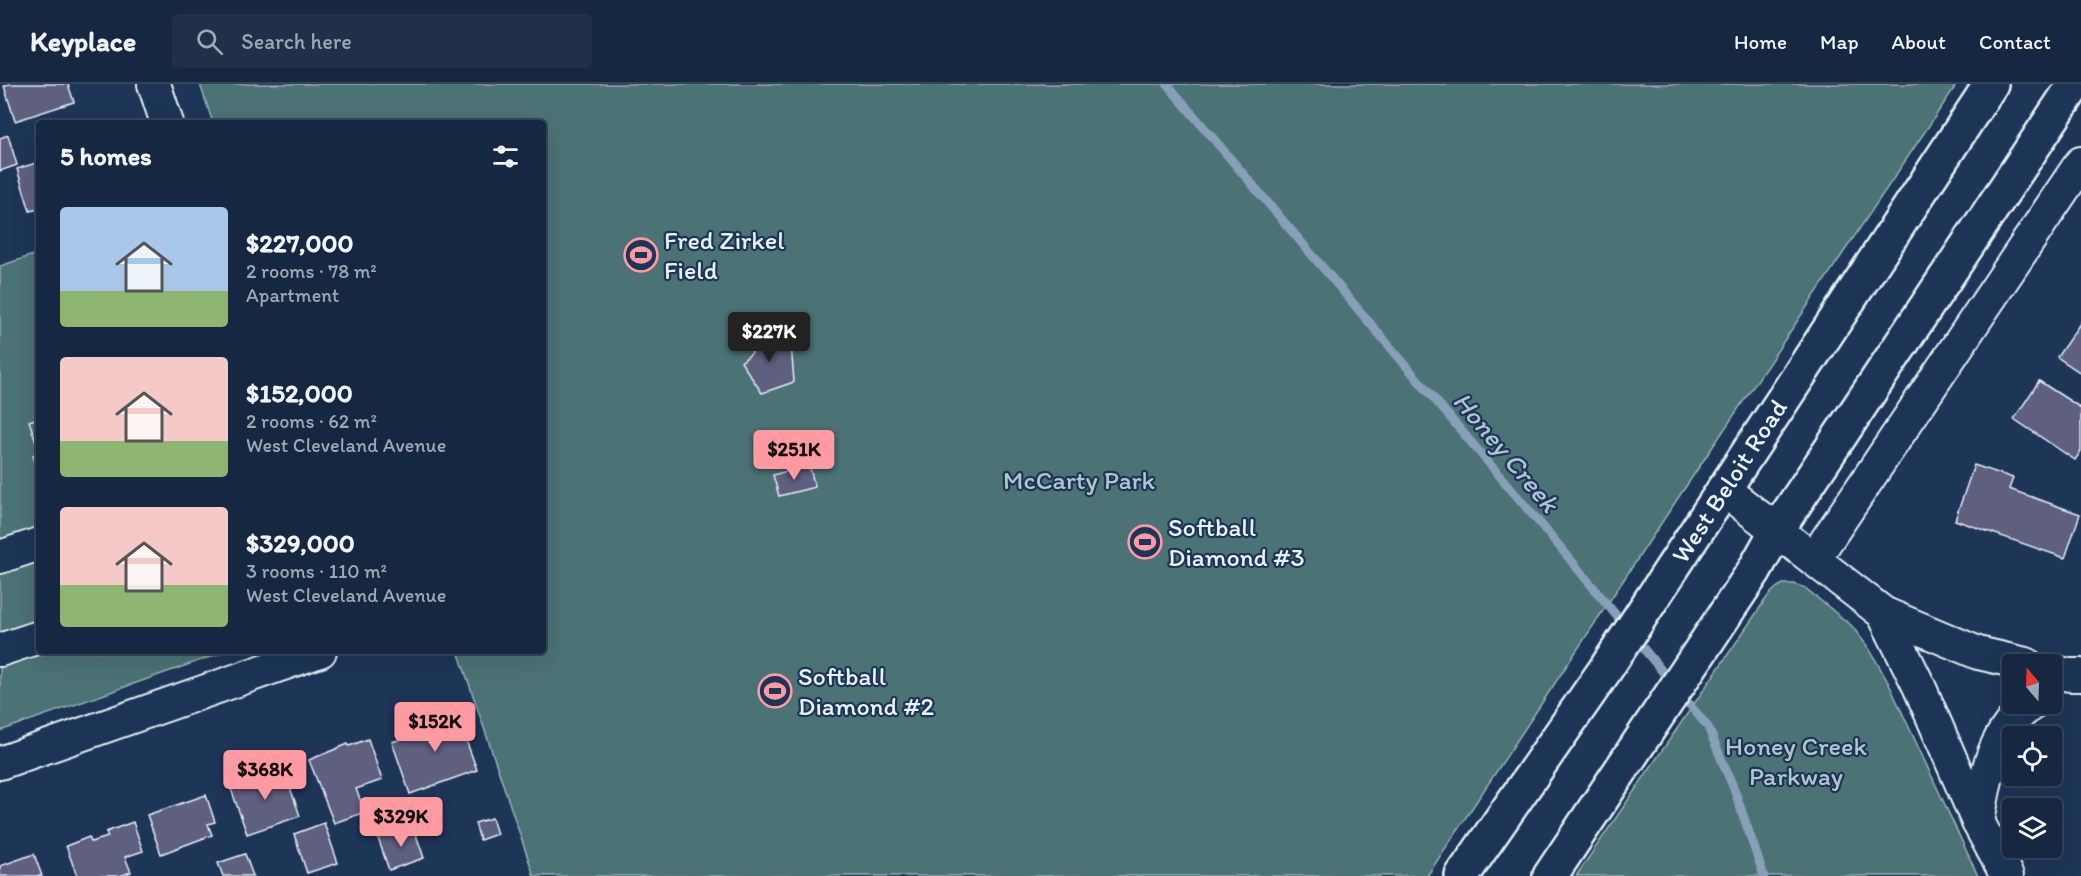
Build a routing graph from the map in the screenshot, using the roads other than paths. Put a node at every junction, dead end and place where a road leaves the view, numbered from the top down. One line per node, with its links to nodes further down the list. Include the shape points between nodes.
1 (154, 84): 4 (street)
2 (1991, 84): 6 (main road, West Beloit Road)
3 (2075, 84): 7 (main road)
4 (166, 120)
5 (2081, 163): 10 (street)
6 (1723, 489): 7 (street); 19 (main road, West Beloit Road)
7 (1777, 530): 10 (street); 20 (main road, via 1754,571)
8 (36, 545): 9 (street)
9 (0, 557)
10 (1814, 559): 11 (street)
11 (1883, 613): 15 (street, via 1978,653); 18 (street, via 1920,686)
12 (36, 638): 13 (street)
13 (0, 650)
14 (311, 654): 17 (street)
15 (2002, 658)
16 (2021, 714): 18 (street, via 2003,732 1987,767)
17 (0, 763)
18 (1978, 822): 21 (street)
19 (1462, 876)
20 (1550, 876)
21 (2007, 876)

